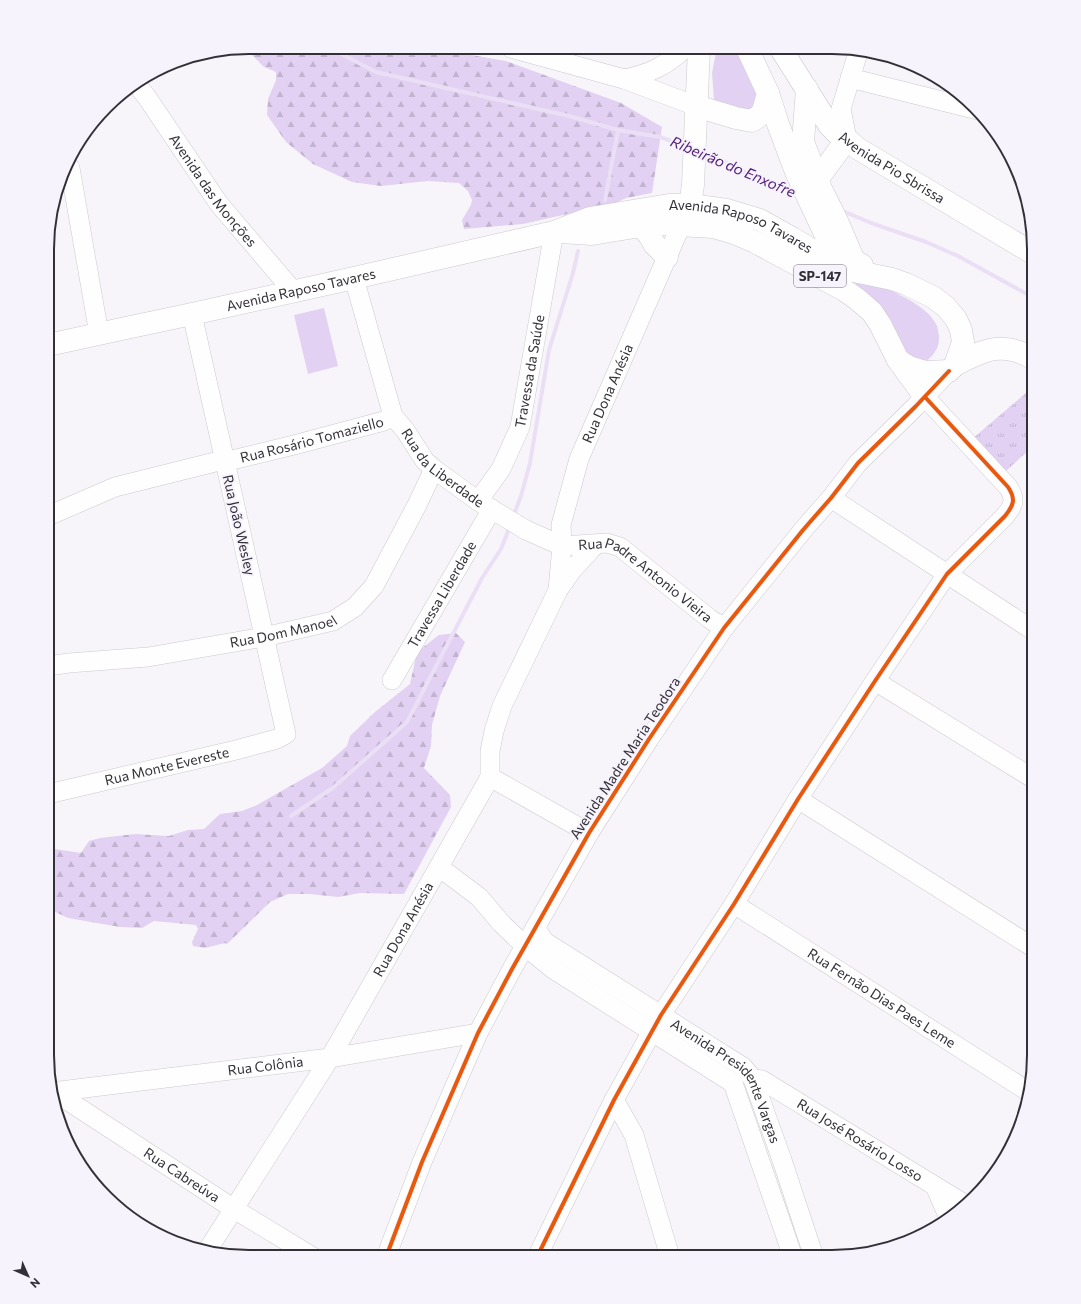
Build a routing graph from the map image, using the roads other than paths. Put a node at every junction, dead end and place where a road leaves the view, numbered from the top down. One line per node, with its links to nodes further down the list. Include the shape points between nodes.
1 (533, 54): 8 (street)
2 (677, 54): 8 (street, via 657,69)
3 (699, 54): 14 (main road, Rua Dona Anésia)
4 (750, 54): 10 (main road)
5 (785, 54): 11 (main road, Avenida Pio Sbrissa)
6 (857, 56): 7 (street)
7 (850, 78): 12 (street); 13 (street)
8 (624, 79): 14 (street)
9 (139, 88): 27 (street, Avenida das Monções, via 219,204)
10 (768, 93): 14 (main road, via 763,111 752,120); 24 (main road, via 796,172 828,240)
11 (812, 97): 13 (street, via 828,109); 15 (main road, Avenida Pio Sbrissa, via 829,125); 17 (main road, via 803,142)
12 (966, 107)
13 (841, 109): 15 (street)
14 (696, 115): 18 (main road, Rua Dona Anésia)
15 (847, 139): 17 (main road); 22 (main road, Avenida Pio Sbrissa, via 857,148)
16 (70, 171): 29 (street)
17 (819, 184): 24 (main road)
18 (690, 205): 19 (main road, Rua Dona Anésia); 21 (main road, Avenida Raposo Tavares, via 669,205 590,218); 26 (main road, Avenida Raposo Tavares, via 727,210 760,220 835,264 849,270)
19 (681, 225): 20 (main road, Avenida Raposo Tavares); 23 (street, Rua Dona Anésia); 32 (main road, Avenida Raposo Tavares / SP-147, via 713,227 734,233 844,290 872,312)
20 (641, 226): 21 (main road, Avenida Raposo Tavares, via 592,234); 23 (main road)
21 (554, 232): 25 (main road, Avenida Raposo Tavares); 39 (street, Travessa da Saúde, via 520,427 501,469)
22 (1027, 250)
23 (667, 257): 42 (street, Rua Dona Anésia, via 579,459 561,525)
24 (854, 261): 26 (main road)
25 (354, 278): 27 (main road, Avenida Raposo Tavares); 35 (street, Rua da Liberdade)
26 (892, 279): 33 (main road, Avenida Raposo Tavares, via 933,297 956,319 963,342 961,352)
27 (294, 292): 28 (main road, Avenida Raposo Tavares)
28 (192, 314): 29 (main road, Avenida Raposo Tavares); 36 (street, Rua João Wesley)
29 (99, 334): 30 (main road, Avenida Raposo Tavares)
30 (54, 345)
31 (1027, 355): 33 (main road, via 1007,348 996,349 980,352)
32 (898, 360): 33 (main road, via 917,371 935,373); 34 (main road, Avenida Raposo Tavares)
33 (952, 368): 34 (street, Avenida Madre Maria Teodora)
34 (925, 397): 38 (street, Avenida Madre Maria Teodora, via 858,463); 43 (street, via 1008,487 1013,500 1005,516)
35 (393, 416): 36 (street, Rua Rosário Tomaziello, via 384,421); 37 (street, Rua da Liberdade, via 425,461)
36 (224, 462): 40 (street, Rua Rosário Tomaziello, via 219,461 115,487); 47 (street, Rua João Wesley)
37 (434, 468): 39 (street, Rua da Liberdade); 47 (street, Rua Dom Manoel, via 418,505 374,586 355,607 333,621)
38 (831, 498): 43 (street); 46 (street, Avenida Madre Maria Teodora)
39 (490, 508): 42 (street, Rua da Liberdade, via 526,530); 49 (street, Travessa Liberdade)
40 (54, 513)
41 (595, 545): 42 (street, Rua Padre Antonio Vieira); 44 (street, Rua Dona Anésia); 46 (street, Rua Padre Antonio Vieira, via 607,543 620,547)
42 (562, 546): 44 (street, Rua Dona Anésia)
43 (947, 574): 45 (street); 50 (street)
44 (558, 590): 53 (street, Rua Dona Anésia, via 502,706 490,751)
45 (1027, 625)
46 (724, 628): 56 (street, Avenida Madre Maria Teodora)
47 (264, 637): 48 (street, Rua Dom Manoel, via 148,657); 51 (street, Rua João Wesley)
48 (54, 665)
49 (392, 680)
50 (874, 680): 52 (street); 55 (street)
51 (286, 734): 54 (street, Rua Monte Evereste, via 277,739 236,750)
52 (1027, 775)
53 (490, 777): 56 (street); 57 (street, Rua Dona Anésia)
54 (54, 793)
55 (798, 799): 58 (street); 60 (street)
56 (589, 833): 59 (street, Avenida Madre Maria Teodora)
57 (439, 866): 61 (street, Avenida Presidente Vargas, via 479,897); 64 (street, Rua Dona Anésia)
58 (734, 904): 62 (street); 66 (street, Rua Fernão Dias Paes Leme)
59 (535, 928): 61 (street, Avenida Madre Maria Teodora); 62 (street, Avenida Presidente Vargas, via 545,942)
60 (1027, 944)
61 (524, 946): 62 (street, Avenida Presidente Vargas, via 553,969); 63 (street, Avenida Madre Maria Teodora)
62 (657, 1023): 65 (street, Avenida Presidente Vargas, via 744,1067); 69 (street); 79 (street, Avenida Presidente Vargas, via 733,1083)
63 (478, 1033): 64 (street, Rua Colônia); 76 (street, Avenida Madre Maria Teodora, via 422,1162)
64 (330, 1058): 67 (street, Rua Colônia); 72 (street, Rua Dona Anésia)
65 (753, 1080): 70 (street, Rua José Rosário Losso, via 762,1080); 80 (street, Avenida Presidente Vargas)
66 (1024, 1089)
67 (58, 1091)
68 (59, 1096): 72 (street, Rua Cabreúva)
69 (614, 1100): 77 (street); 78 (street, via 634,1135)
70 (935, 1186): 71 (street, Rua José Rosário Losso); 73 (street)
71 (961, 1202)
72 (234, 1209): 74 (street, Rua Dona Anésia); 75 (street, Rua Cabreúva)
73 (947, 1213)
74 (210, 1246)
75 (301, 1250)
76 (389, 1250)
77 (540, 1250)
78 (668, 1250)
79 (791, 1250)
80 (812, 1250)

